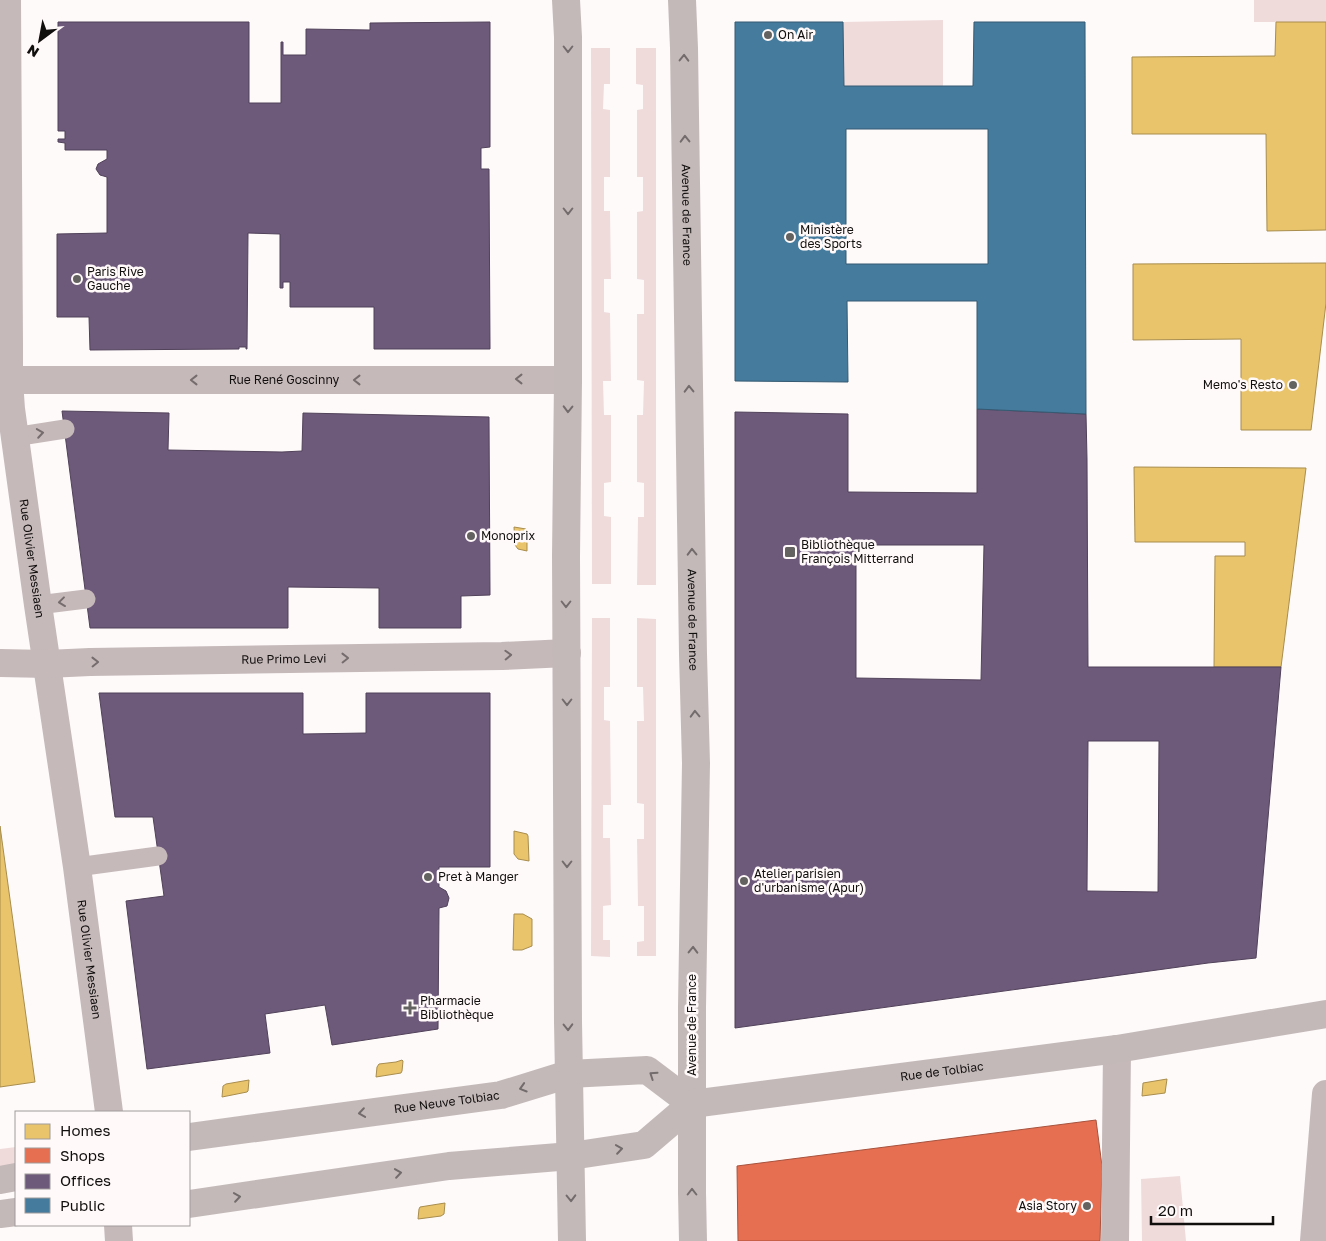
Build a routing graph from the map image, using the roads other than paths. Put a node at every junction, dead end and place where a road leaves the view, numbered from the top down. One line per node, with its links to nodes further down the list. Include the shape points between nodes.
1 (7, 0): 4 (street, Rue Olivier Messiaen)
2 (566, 0): 5 (street, one-way to 5)
3 (682, 0): 19 (street, Avenue de France, one-way to 3, via 696,763)
4 (5, 380): 5 (street, Rue René Goscinny, one-way to 4); 7 (street, Rue Olivier Messiaen)
5 (568, 380): 10 (street, one-way to 10)
6 (65, 429): 7 (lane, one-way to 6)
7 (14, 437): 9 (street, Rue Olivier Messiaen)
8 (86, 599): 9 (lane, one-way to 9)
9 (38, 605): 12 (street, Rue Olivier Messiaen)
10 (567, 653): 12 (street, Rue Primo Levi, one-way to 10); 17 (street, one-way to 17)
11 (0, 663): 12 (street, Rue Primo Levi)
12 (47, 664): 14 (street, Rue Olivier Messiaen)
13 (158, 856): 14 (lane)
14 (77, 867): 20 (street, Rue Olivier Messiaen)
15 (1326, 1014): 16 (street, Rue de Tolbiac)
16 (1117, 1049): 19 (street, Rue de Tolbiac); 32 (street)
17 (569, 1074): 19 (street, Rue Neuve Tolbiac, one-way to 17, via 647,1070); 21 (street, Rue Neuve Tolbiac, one-way to 21, via 501,1095); 22 (street)
18 (1326, 1094): 33 (street)
19 (692, 1104): 22 (street, one-way to 19, via 644,1145); 31 (street, Avenue de France, one-way to 19)
20 (108, 1111)
21 (190, 1137)
22 (571, 1156): 25 (street, one-way to 22, via 448,1166); 30 (street, one-way to 30)
23 (15, 1177): 24 (street)
24 (0, 1180)
25 (190, 1204)
26 (15, 1212): 27 (street)
27 (0, 1214)
28 (118, 1226): 29 (street)
29 (118, 1241)
30 (572, 1241)
31 (693, 1241)
32 (1114, 1241)
33 (1314, 1241)

